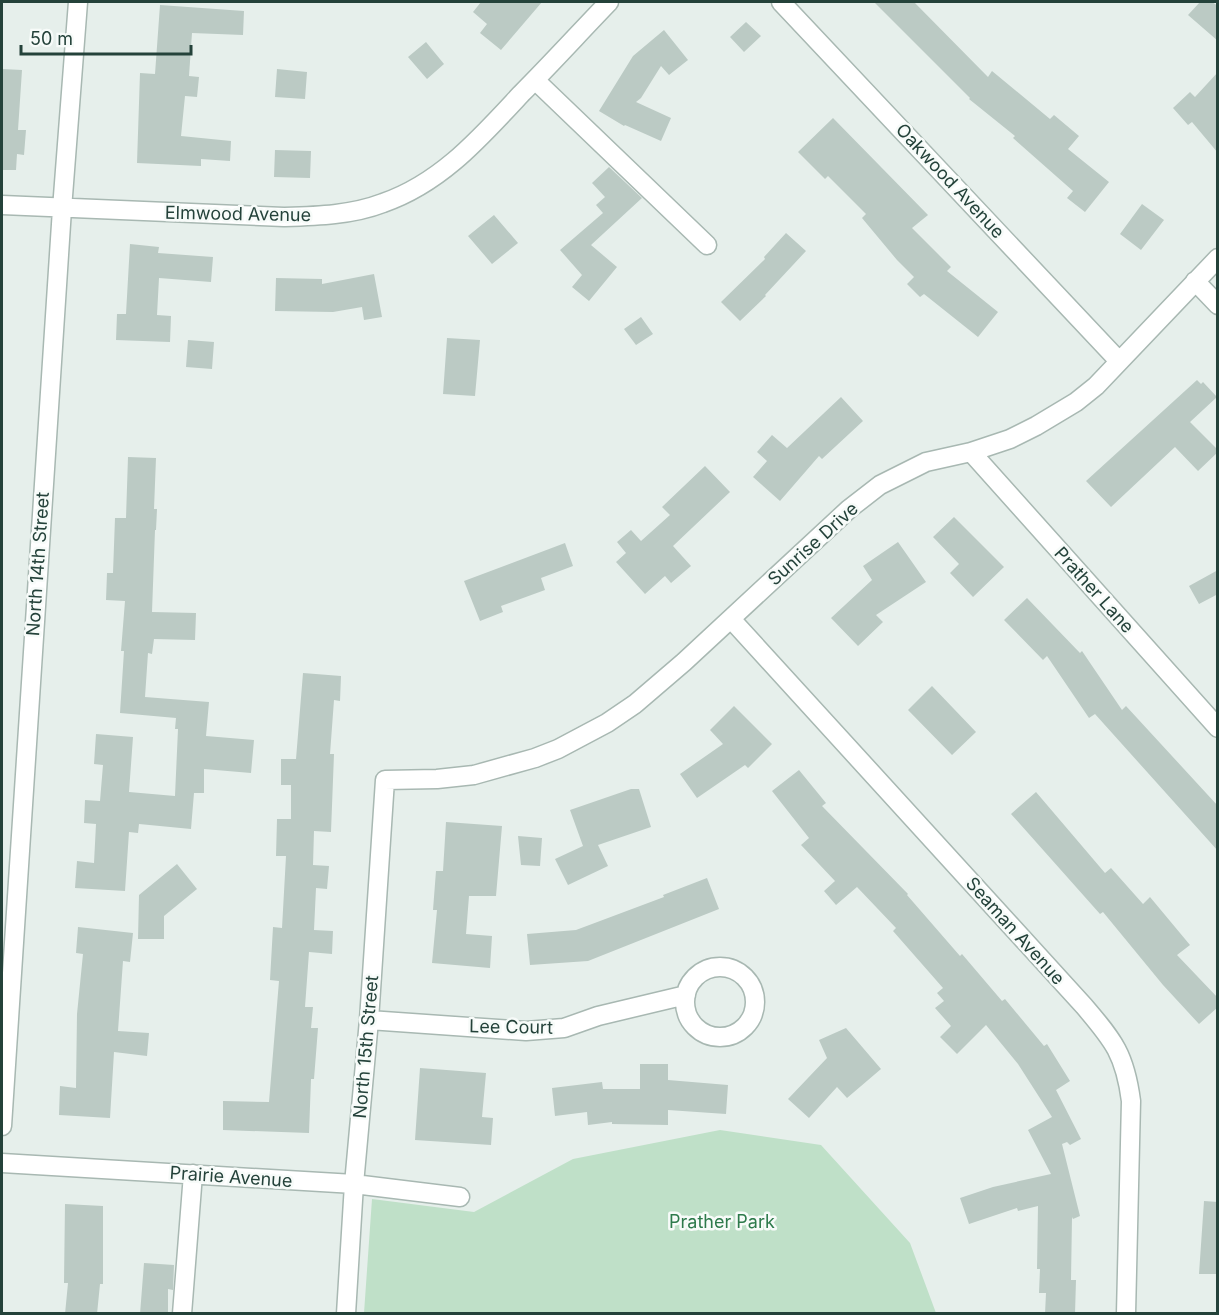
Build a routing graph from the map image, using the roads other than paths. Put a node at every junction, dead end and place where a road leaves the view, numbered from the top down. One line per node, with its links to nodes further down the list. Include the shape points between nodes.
1 (78, 2): 6 (street, North 14th Street)
2 (609, 2): 4 (street, Elmwood Avenue)
3 (780, 2): 11 (street, Oakwood Avenue)
4 (535, 80): 6 (street, Elmwood Avenue, via 449,167 382,204 330,215 284,218); 7 (street)
5 (2, 205): 6 (street, Elmwood Avenue)
6 (62, 209): 18 (street, North 14th Street)
7 (708, 245)
8 (1218, 258): 9 (street, Sunrise Drive)
9 (1196, 281): 10 (street); 11 (street, Sunrise Drive)
10 (1218, 305)
11 (1119, 361): 12 (street, Sunrise Drive, via 1076,402 1010,439)
12 (971, 452): 13 (street, Sunrise Drive, via 926,462 880,484 849,508); 14 (street, Prather Lane)
13 (731, 619): 15 (street, Sunrise Drive, via 634,704 558,749 474,775); 25 (street, Seaman Avenue, via 1084,1006 1122,1057 1131,1101)
14 (1218, 728)
15 (385, 780): 17 (street, North 15th Street)
16 (686, 995): 17 (street, Lee Court, via 564,1028 526,1031)
17 (369, 1020): 21 (street, North 15th Street)
18 (2, 1126)
19 (2, 1163): 20 (street, Prairie Avenue)
20 (193, 1174): 21 (street, Prairie Avenue); 23 (street)
21 (354, 1184): 22 (street, Prairie Avenue); 24 (street, North 15th Street)
22 (460, 1197)
23 (182, 1314)
24 (346, 1314)
25 (1126, 1314)

